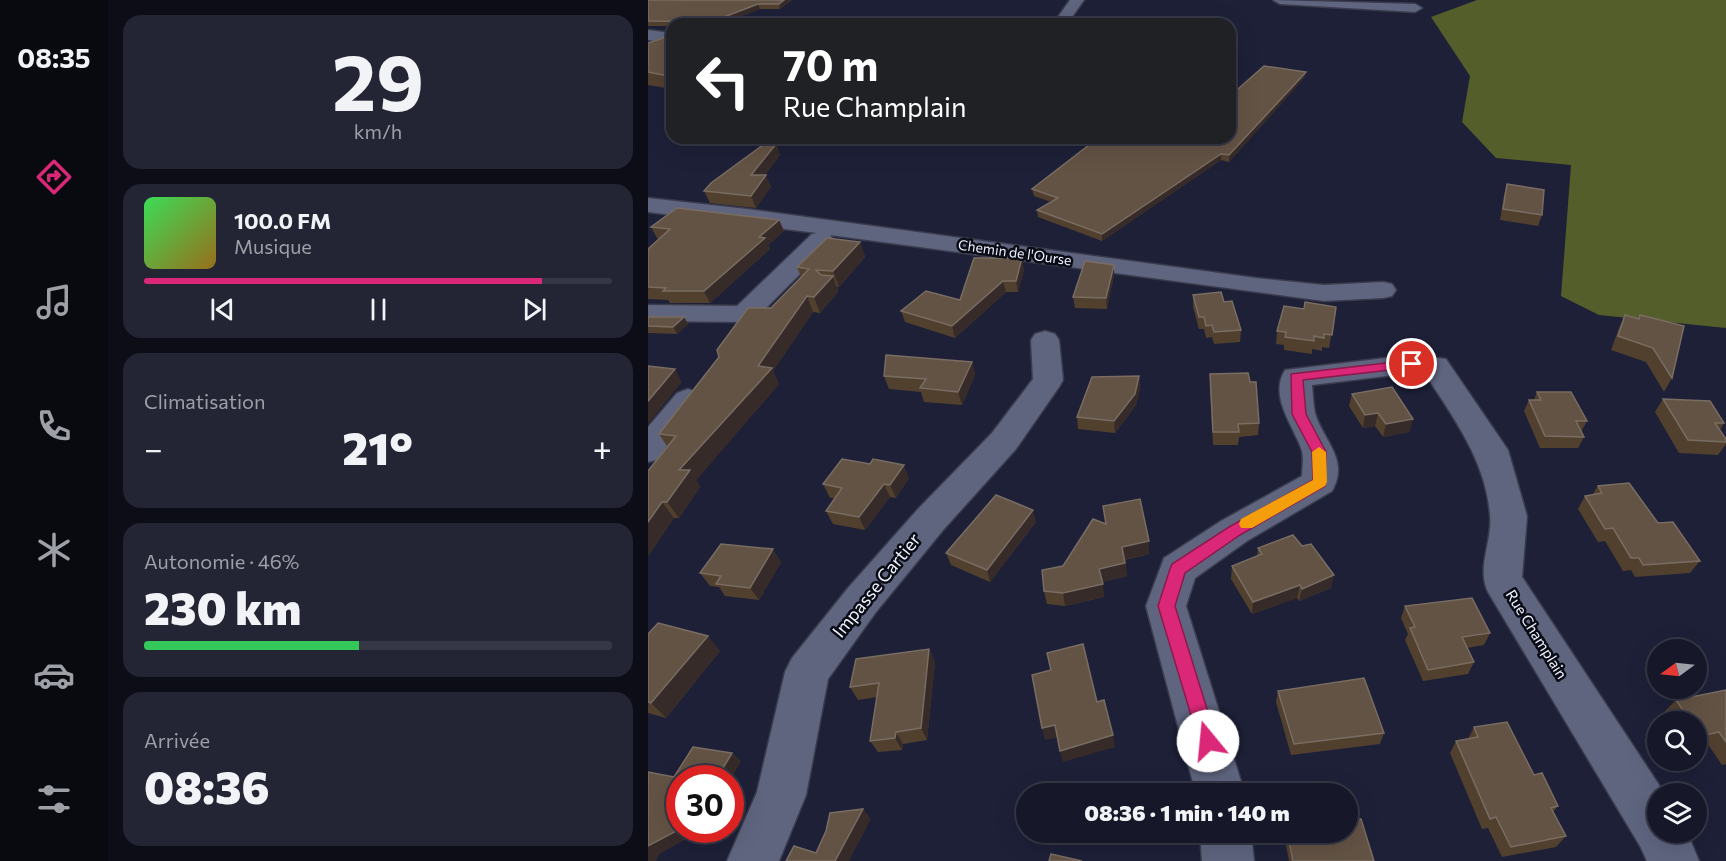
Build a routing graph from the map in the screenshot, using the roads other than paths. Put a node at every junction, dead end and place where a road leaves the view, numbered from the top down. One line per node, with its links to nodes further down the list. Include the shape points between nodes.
1 (1077, 0): 4 (street)
2 (1280, 0): 3 (street)
3 (1415, 8)
4 (1064, 18)
5 (648, 35): 6 (street)
6 (666, 37)
7 (648, 205): 9 (street, Chemin de l'Ourse, via 1266,287 1324,293)
8 (821, 239): 10 (street, via 744,314)
9 (1383, 290)
10 (648, 314)
11 (1045, 340): 18 (street, Impasse Cartier, via 1048,380 1004,441 931,519 807,672 781,795)
12 (704, 381): 13 (street)
13 (648, 450)
14 (1218, 783): 15 (street, Rue Champlain, via 1166,606 1178,569 1234,531 1320,482 1319,452 1299,414 1296,377 1412,364 1435,366 1491,450 1509,516 1502,580)
15 (1647, 811)
16 (1226, 843): 19 (street)
17 (1665, 843): 20 (street)
18 (753, 861)
19 (1228, 861)
20 (1673, 861)

